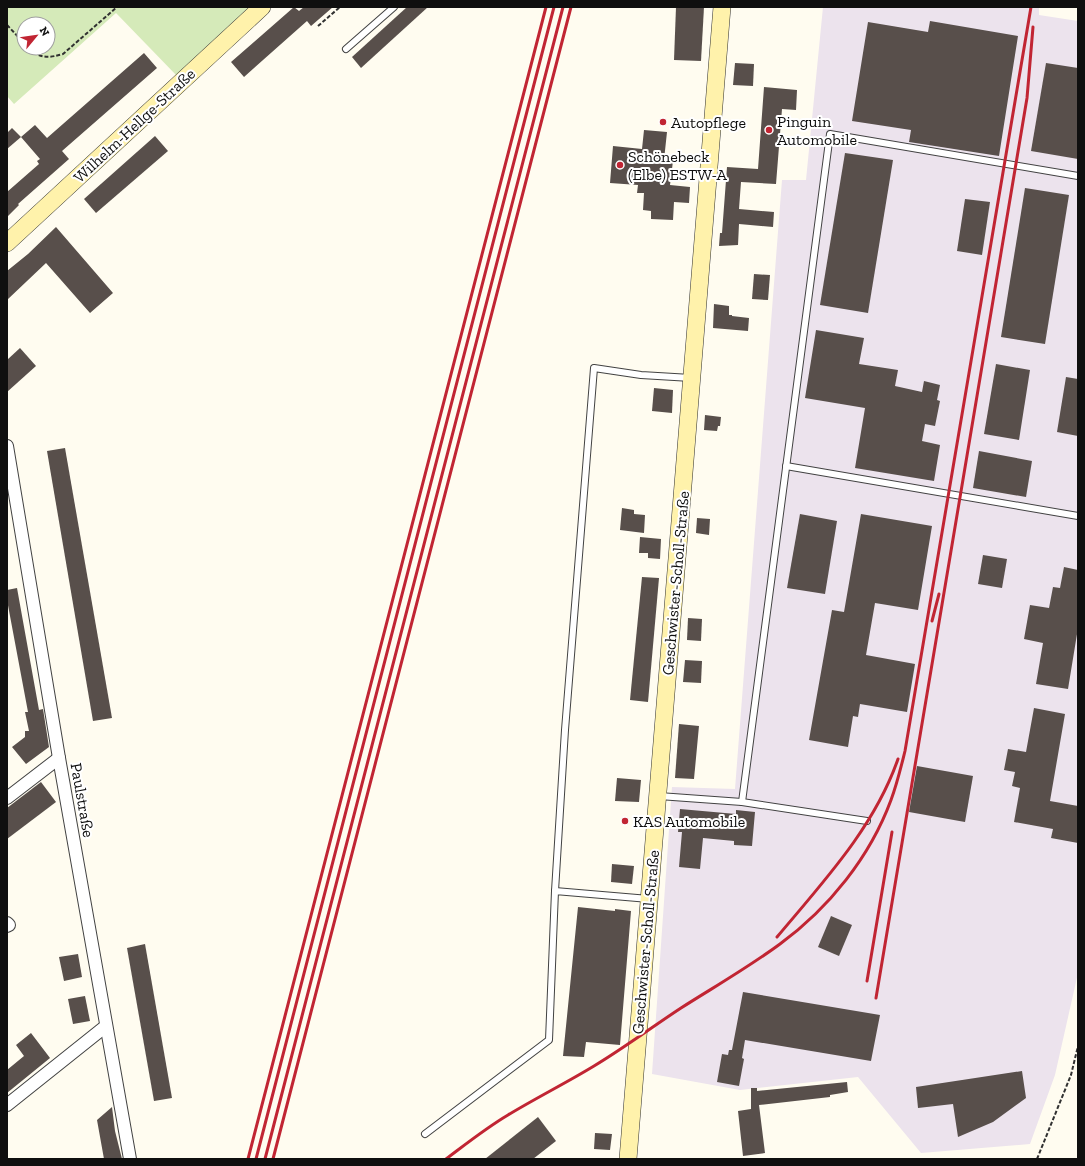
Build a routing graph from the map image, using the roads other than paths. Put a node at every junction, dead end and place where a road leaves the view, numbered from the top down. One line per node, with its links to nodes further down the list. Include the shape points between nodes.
1 (262, 7): 6 (street, Wilhelm-Hellge-Straße)
2 (394, 7): 4 (lane)
3 (722, 7): 7 (street, Geschwister-Scholl-Straße)
4 (346, 49)
5 (1078, 176): 9 (lane, via 830,134)
6 (7, 243)
7 (692, 378): 12 (street, Geschwister-Scholl-Straße); 16 (lane, via 641,375 594,368 565,730)
8 (7, 446): 11 (street, Paulstraße)
9 (786, 466): 10 (lane); 14 (lane)
10 (1078, 516)
11 (59, 758): 13 (street); 20 (street, Paulstraße)
12 (657, 796): 14 (lane); 17 (street, Geschwister-Scholl-Straße)
13 (7, 798)
14 (742, 802): 15 (lane)
15 (867, 821)
16 (555, 891): 17 (lane); 22 (lane, via 549,1040)
17 (648, 899): 24 (street, Geschwister-Scholl-Straße)
18 (7, 923): 19 (street)
19 (7, 926)
20 (106, 1026): 21 (street); 23 (street, Paulstraße)
21 (7, 1105)
22 (425, 1134)
23 (130, 1159)
24 (628, 1159)

